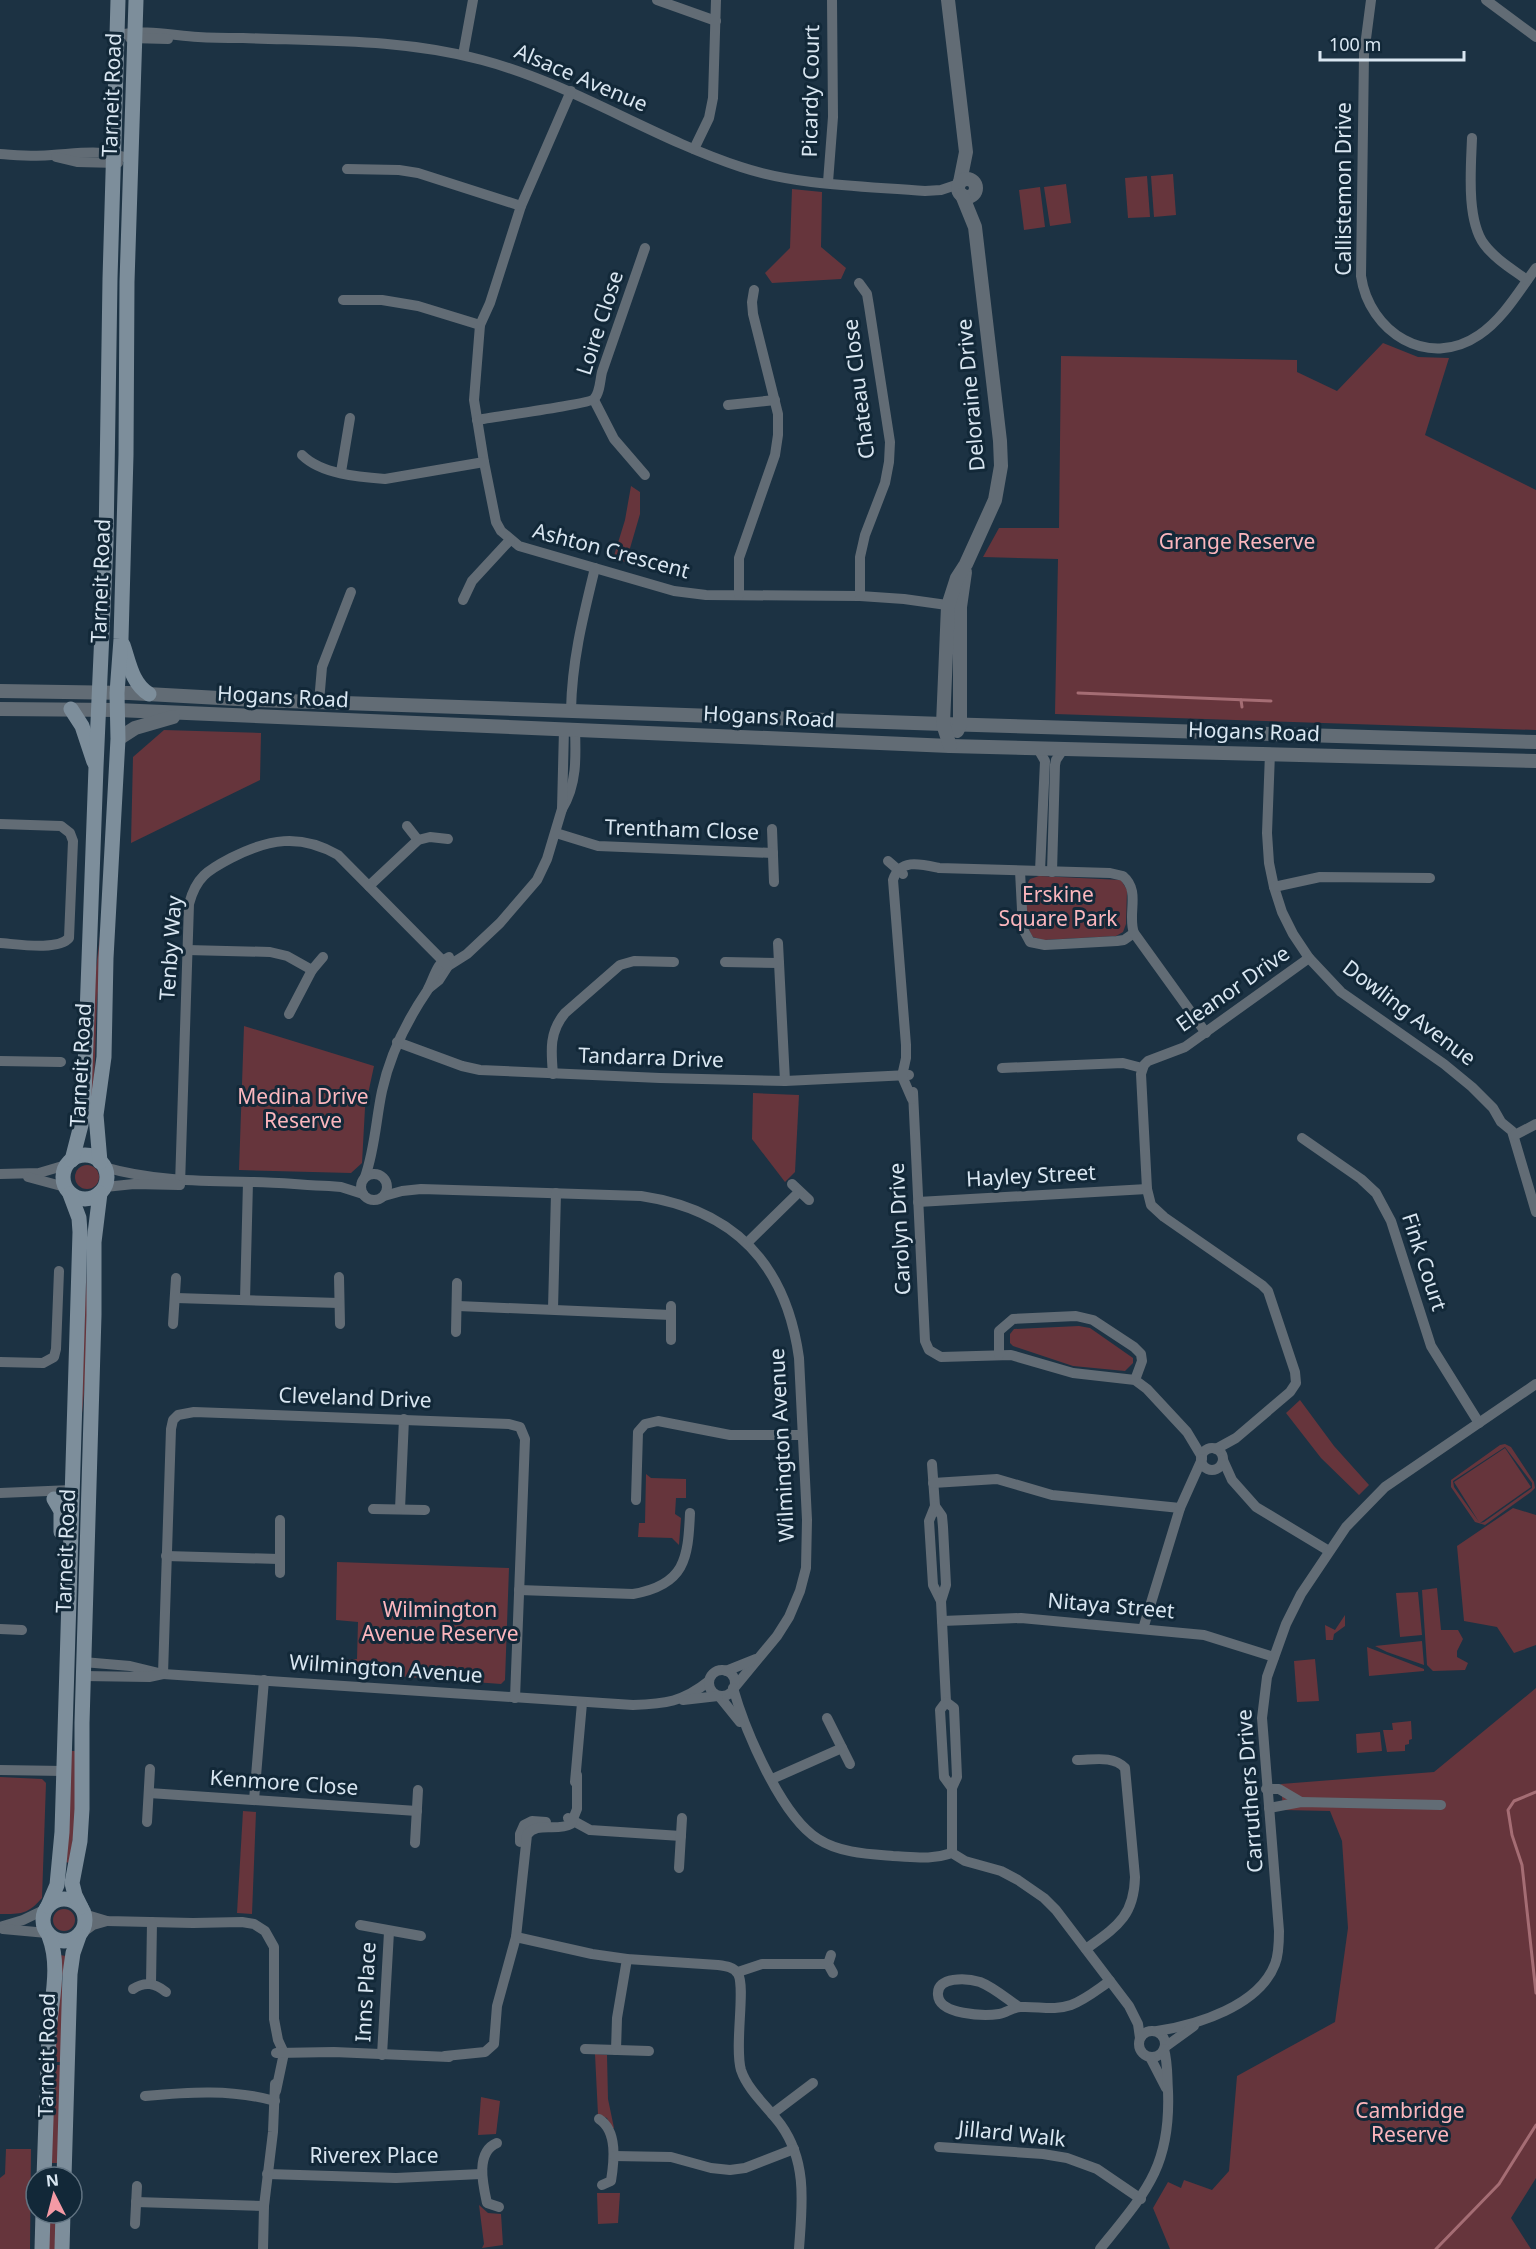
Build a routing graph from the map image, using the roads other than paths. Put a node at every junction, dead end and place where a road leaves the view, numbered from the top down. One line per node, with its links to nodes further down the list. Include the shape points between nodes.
1 (118, 0): 11 (main road, Tarneit Road)
2 (136, 0): 12 (main road, Tarneit Road)
3 (474, 0): 14 (street)
4 (657, 0): 10 (street)
5 (716, 0): 10 (street)
6 (832, 0): 22 (street, Picardy Court, via 834,117)
7 (948, 0): 23 (street, Deloraine Drive, via 966,160)
8 (1371, 0): 27 (street, Callistemon Drive, via 1364,54 1361,276 1371,310 1386,328 1410,342 1436,348 1455,345 1476,337 1494,323)
9 (1485, 0): 13 (street)
10 (716, 21): 17 (street, via 713,98 709,118)
11 (117, 35): 12 (street, Alsace Avenue); 19 (main road, Tarneit Road)
12 (135, 35): 14 (street, Alsace Avenue, via 394,44); 20 (main road, Tarneit Road)
13 (1536, 36)
14 (463, 55): 15 (street, Alsace Avenue, via 515,69)
15 (570, 91): 17 (street, Alsace Avenue); 24 (street, Ashton Crescent)
16 (1472, 138): 27 (street, via 1473,213 1478,234 1491,252)
17 (694, 149): 22 (street, Alsace Avenue, via 759,172)
18 (0, 154): 19 (street, via 50,156 77,162)
19 (113, 158): 20 (street); 51 (main road, Tarneit Road, via 106,542)
20 (131, 159): 48 (main road, Tarneit Road)
21 (347, 169): 24 (street, via 418,173)
22 (828, 182): 23 (street, Alsace Avenue, via 925,191)
23 (964, 187): 47 (street, Deloraine Drive, via 972,217 1001,466 992,508 957,578)
24 (521, 206): 31 (street, Ashton Crescent)
25 (645, 248): 32 (street, Loire Close)
26 (1536, 268): 27 (street, Callistemon Drive)
27 (1527, 280)
28 (859, 283): 45 (street, Chateau Close, via 870,306 890,442 885,483 860,557)
29 (754, 291): 33 (street, via 753,314)
30 (343, 300): 31 (street, via 382,300 418,306)
31 (480, 325): 36 (street, Ashton Crescent, via 474,377)
32 (594, 400): 36 (street, Loire Close); 40 (street, via 614,439)
33 (775, 400): 34 (street); 44 (street, via 775,455 739,558)
34 (728, 405)
35 (350, 418): 39 (street)
36 (477, 420): 38 (street, Ashton Crescent)
37 (302, 455): 39 (street, via 317,466)
38 (484, 462): 39 (street, via 385,479); 41 (street, Ashton Crescent, via 496,522)
39 (341, 472)
40 (645, 475)
41 (510, 540): 42 (street, Ashton Crescent); 46 (street, via 472,581)
42 (595, 568): 44 (street, Ashton Crescent, via 674,591); 59 (street, via 577,638)
43 (351, 592): 54 (street, via 322,668)
44 (739, 595): 45 (street, Ashton Crescent)
45 (860, 596): 47 (street, Ashton Crescent)
46 (463, 600)
47 (954, 606): 49 (street, Deloraine Drive)
48 (121, 639): 52 (main road, Tarneit Road); 53 (main road, via 133,676)
49 (953, 651): 61 (street, Deloraine Drive); 62 (street, Deloraine Drive)
50 (0, 691): 51 (street, Hogans Road)
51 (99, 693): 52 (street, Hogans Road); 57 (main road, Tarneit Road)
52 (117, 693): 53 (street, Hogans Road); 58 (main road, Tarneit Road)
53 (149, 694): 54 (street, Hogans Road)
54 (319, 702): 59 (street, Hogans Road)
55 (0, 707): 56 (street, Hogans Road)
56 (71, 709): 57 (street, Hogans Road); 74 (main road, via 82,726)
57 (99, 710): 58 (street, Hogans Road); 74 (main road, Tarneit Road)
58 (117, 710): 60 (street, Hogans Road); 66 (main road, Tarneit Road)
59 (572, 710): 61 (street, Hogans Road); 63 (street)
60 (183, 714): 63 (street, Hogans Road); 66 (street, via 135,728)
61 (943, 724): 62 (street, Hogans Road); 68 (street, Deloraine Drive)
62 (960, 725): 64 (street, Hogans Road); 68 (street)
63 (570, 729): 68 (street, Hogans Road); 78 (street, via 575,770)
64 (1272, 734): 65 (street, Hogans Road); 71 (street, Dowling Avenue)
65 (1321, 736): 67 (street, Hogans Road); 72 (street)
66 (118, 739): 117 (main road, Tarneit Road, via 104,1057 96,1115)
67 (1536, 742)
68 (950, 746): 69 (street, Hogans Road)
69 (1037, 747): 70 (street, Hogans Road); 84 (street, via 1045,761)
70 (1064, 748): 71 (street, Hogans Road); 86 (street, via 1055,765)
71 (1270, 753): 72 (street, Hogans Road); 90 (street, Dowling Avenue, via 1267,833)
72 (1322, 754): 73 (street, Hogans Road)
73 (1536, 761)
74 (96, 767): 116 (main road, Tarneit Road, via 84,1097 81,1125)
75 (0, 824): 92 (street, via 61,826 73,841 70,933 66,942)
76 (407, 826): 80 (street)
77 (771, 829): 81 (street, Trentham Close)
78 (556, 832): 81 (street, Trentham Close, via 598,846); 99 (street, via 537,880 467,954)
79 (448, 838): 80 (street)
80 (418, 840): 89 (street)
81 (773, 853): 88 (street, Trentham Close)
82 (888, 861): 85 (street)
83 (1020, 871): 84 (street); 85 (street, via 911,864); 91 (street, via 1023,929 1030,942 1045,945 1117,941)
84 (1041, 871): 86 (street)
85 (900, 872): 110 (street, Carolyn Drive, via 893,880 906,1045 911,1062)
86 (1052, 872): 91 (street, via 1123,876 1132,887)
87 (1430, 878): 90 (street, via 1320,877)
88 (774, 882)
89 (369, 886): 94 (street, Tenby Way, via 338,855 324,847 284,841 252,847 199,879 189,904); 99 (street, Tenby Way)
90 (1274, 887): 96 (street, Dowling Avenue, via 1289,927)
91 (1134, 933): 103 (street)
92 (0, 943)
93 (778, 943): 100 (street)
94 (187, 950): 101 (street, via 270,952 287,956); 123 (street, Tenby Way)
95 (322, 957): 101 (street)
96 (1309, 958): 103 (street, Eleanor Drive); 113 (street, Dowling Avenue, via 1341,992 1472,1087)
97 (723, 960): 100 (street)
98 (674, 962): 109 (street, via 620,964 565,1013 552,1035)
99 (445, 963): 104 (street, via 439,980 416,1006)
100 (779, 963): 111 (street)
101 (312, 970): 102 (street)
102 (289, 1014)
103 (1206, 1033): 108 (street, Eleanor Drive, via 1185,1047 1148,1061)
104 (397, 1042): 109 (street, Tandarra Drive, via 480,1070); 115 (street, via 382,1090)
105 (0, 1061): 106 (street)
106 (62, 1062)
107 (1002, 1068): 108 (street, via 1123,1063)
108 (1142, 1068): 126 (street)
109 (553, 1074): 111 (street, Tandarra Drive)
110 (905, 1075): 111 (street, Tandarra Drive); 134 (street, Carolyn Drive, via 914,1089)
111 (785, 1081)
112 (1536, 1124): 113 (street)
113 (1515, 1135): 135 (street, Dowling Avenue)
114 (1302, 1138): 155 (street, Fink Court, via 1376,1193 1391,1221 1431,1346)
115 (374, 1143): 120 (street); 121 (street)
116 (69, 1162): 117 (main road, via 87,1155); 119 (street, via 39,1173); 129 (main road, via 63,1176)
117 (102, 1164): 122 (street); 127 (main road, via 107,1178)
118 (0, 1174): 119 (street)
119 (16, 1174): 129 (street)
120 (365, 1177): 121 (street, via 375,1173); 125 (street); 131 (street)
121 (385, 1179): 128 (street, Wilmington Avenue); 132 (street)
122 (143, 1180): 123 (street); 127 (street)
123 (180, 1182): 124 (street)
124 (248, 1182): 125 (street); 142 (street)
125 (329, 1186): 131 (street)
126 (1147, 1189): 134 (street, Hayley Street); 158 (street, via 1156,1211 1262,1284 1273,1302 1295,1372 1296,1383 1290,1392)
127 (102, 1190): 129 (main road, via 85,1199); 167 (main road, Tarneit Road, via 93,1256)
128 (421, 1190): 130 (street, Wilmington Avenue); 132 (street, Wilmington Avenue)
129 (68, 1191): 168 (main road, Tarneit Road, via 80,1232)
130 (556, 1193): 136 (street, Wilmington Avenue, via 667,1200 716,1220); 145 (street)
131 (363, 1194): 132 (street, via 373,1200)
132 (384, 1196)
133 (809, 1200): 136 (street, via 795,1188)
134 (918, 1202): 150 (street, Carolyn Drive, via 925,1341 929,1350 946,1358)
135 (1536, 1212)
136 (747, 1243): 157 (street, Wilmington Avenue, via 781,1290 795,1332)
137 (58, 1271): 151 (street, via 54,1357 43,1363)
138 (339, 1277): 143 (street)
139 (176, 1278): 141 (street)
140 (457, 1283): 144 (street)
141 (176, 1298): 142 (street); 147 (street)
142 (245, 1300): 143 (street)
143 (339, 1303): 146 (street)
144 (458, 1305): 145 (street); 148 (street)
145 (553, 1309): 149 (street, via 671,1310)
146 (340, 1323)
147 (173, 1324)
148 (456, 1332)
149 (671, 1340)
150 (999, 1355): 152 (street, via 1022,1357 1073,1373); 152 (street, via 999,1331 1013,1319 1076,1316 1093,1320 1141,1354)
151 (0, 1362)
152 (1135, 1380): 156 (street)
153 (1536, 1384): 155 (street, Carruthers Drive)
154 (404, 1419): 173 (street); 178 (street, Cleveland Drive, via 194,1412 178,1415 171,1429); 182 (street, Cleveland Drive, via 508,1424 522,1430 525,1439)
155 (1479, 1423): 177 (street, Carruthers Drive, via 1385,1487 1346,1527)
156 (1187, 1432): 158 (street); 159 (street)
157 (802, 1435): 170 (street, via 730,1435 673,1422 645,1424 638,1432); 188 (street, Wilmington Avenue, via 806,1568 789,1617)
158 (1218, 1454): 159 (street, via 1206,1451); 161 (street, via 1220,1467); 163 (street)
159 (1202, 1458): 161 (street, via 1203,1465); 162 (street)
160 (932, 1464): 164 (street)
161 (1213, 1469): 162 (street); 163 (street)
162 (1191, 1480): 171 (street)
163 (1232, 1480): 177 (street, via 1256,1507)
164 (933, 1484): 171 (street, via 997,1479 1052,1495); 183 (street, via 935,1506 943,1527 946,1585 941,1601)
165 (0, 1493): 166 (street)
166 (27, 1493): 168 (street, via 44,1490); 169 (street)
167 (88, 1494): 168 (main road); 189 (main road, Tarneit Road)
168 (71, 1495): 169 (street); 181 (main road, Tarneit Road)
169 (54, 1499): 181 (main road, via 61,1511 60,1566)
170 (636, 1500)
171 (1180, 1508): 185 (street)
172 (373, 1509): 173 (street)
173 (400, 1509): 174 (street)
174 (425, 1510)
175 (690, 1513): 182 (street, via 688,1548 678,1572 650,1591 633,1594)
176 (280, 1520): 179 (street)
177 (1329, 1551): 187 (street, Carruthers Drive, via 1301,1594)
178 (166, 1556): 179 (street); 191 (street, Cleveland Drive)
179 (279, 1559): 180 (street)
180 (280, 1573)
181 (69, 1590): 189 (main road, Tarneit Road)
182 (519, 1590): 196 (street, Cleveland Drive)
183 (942, 1621): 185 (street, Nitaya Street, via 1011,1617); 221 (street, via 946,1702 954,1708 957,1777 952,1788)
184 (0, 1629): 186 (street)
185 (1143, 1629): 187 (street, Nitaya Street, via 1212,1636)
186 (22, 1630)
187 (1274, 1657): 208 (street, Carruthers Drive, via 1267,1677 1262,1718)
188 (757, 1659): 190 (street, Wilmington Avenue); 194 (street, Wilmington Avenue)
189 (77, 1669): 191 (street, Wilmington Avenue); 206 (main road, via 64,1735); 224 (main road, Tarneit Road, via 82,1809 72,1883)
190 (726, 1671): 193 (street, via 716,1672); 194 (street, via 733,1677)
191 (163, 1674): 192 (street, Wilmington Avenue)
192 (264, 1680): 196 (street, Wilmington Avenue); 211 (street)
193 (709, 1681): 195 (street, via 710,1689); 197 (street, Wilmington Avenue)
194 (734, 1688): 195 (street, via 727,1695); 200 (street)
195 (718, 1696): 197 (street, Wilmington Avenue); 200 (street)
196 (515, 1698): 198 (street, Wilmington Avenue)
197 (677, 1700): 198 (street, Wilmington Avenue, via 660,1705)
198 (582, 1703): 217 (street)
199 (827, 1718): 201 (street)
200 (744, 1726): 207 (street)
201 (842, 1748): 203 (street); 207 (street)
202 (1077, 1760): 234 (street, via 1107,1760 1125,1768 1136,1877 1130,1910 1119,1924)
203 (850, 1764)
204 (150, 1769): 210 (street)
205 (0, 1770): 206 (street)
206 (64, 1771): 223 (main road, via 61,1857 57,1885)
207 (772, 1779): 221 (street, via 807,1832 830,1845 875,1855 933,1858)
208 (1266, 1789): 212 (street, via 1279,1789); 214 (street, Carruthers Drive)
209 (418, 1790): 215 (street)
210 (149, 1793): 211 (street, Kenmore Close); 218 (street)
211 (254, 1800): 215 (street, Kenmore Close)
212 (1301, 1802): 213 (street); 214 (street)
213 (1441, 1805)
214 (1269, 1808): 244 (street, Carruthers Drive, via 1279,1931 1275,1964 1251,1995)
215 (417, 1811): 220 (street)
216 (682, 1818): 219 (street)
217 (571, 1820): 219 (street, via 590,1830); 233 (street, via 532,1821 524,1825 520,1834)
218 (147, 1822)
219 (681, 1836): 222 (street)
220 (415, 1843)
221 (952, 1853): 234 (street, via 965,1861 1001,1871 1044,1898)
222 (679, 1868)
223 (47, 1907): 224 (main road, via 54,1901 68,1899); 228 (street); 231 (main road, via 42,1921)
224 (81, 1908): 225 (street, via 87,1915); 230 (main road, via 85,1921)
225 (107, 1921): 226 (street); 230 (street)
226 (152, 1922): 239 (street); 251 (street, via 242,1928 264,1938 273,1976 272,2036)
227 (360, 1925): 229 (street, Inns Place)
228 (0, 1928): 231 (street)
229 (389, 1932): 232 (street, Inns Place); 252 (street, Inns Place)
230 (80, 1934): 231 (main road, via 67,1941); 265 (main road, Tarneit Road, via 70,1974)
231 (48, 1935): 264 (main road, Tarneit Road, via 55,1972)
232 (422, 1936)
233 (516, 1936): 235 (street); 252 (street, via 501,1995 497,2050 478,2058)
234 (1086, 1949): 238 (street)
235 (627, 1959): 237 (street, via 718,1965); 249 (street)
236 (830, 1964): 237 (street, via 762,1964)
237 (738, 1972): 258 (street, via 741,2071)
238 (1110, 1981): 242 (street); 243 (street, via 1070,2006)
239 (151, 1984): 240 (street); 241 (street)
240 (133, 1989)
241 (166, 1992)
242 (1129, 2006): 245 (street); 246 (street)
243 (1019, 2007): 243 (street, via 998,2014 956,2012 941,2004 938,1989 946,1981 979,1982)
244 (1201, 2021): 245 (street, Carruthers Drive); 247 (street, Carruthers Drive)
245 (1155, 2031): 246 (street); 247 (street, via 1165,2039)
246 (1140, 2038): 253 (street, via 1140,2050)
247 (1165, 2048): 253 (street, via 1158,2056); 255 (street)
248 (585, 2049): 249 (street)
249 (616, 2050): 250 (street)
250 (649, 2051)
251 (280, 2053): 252 (street); 257 (street, via 274,2071)
252 (382, 2055)
253 (1150, 2057): 255 (street)
254 (813, 2083): 258 (street)
255 (1168, 2091): 270 (street, via 1165,2144)
256 (145, 2096): 257 (street, via 199,2091)
257 (276, 2096): 266 (street)
258 (772, 2114): 262 (street)
259 (599, 2119): 263 (street, via 607,2128)
260 (497, 2143): 267 (street, via 486,2153)
261 (939, 2147): 270 (street, Jillard Walk, via 1066,2158 1097,2169)
262 (794, 2149): 263 (street, via 730,2170 671,2157); 280 (street, via 801,2168 803,2193)
263 (614, 2156): 268 (street, via 610,2181)
264 (44, 2165)
265 (64, 2165)
266 (267, 2174): 267 (street, Riverex Place, via 396,2178); 272 (street)
267 (482, 2174): 273 (street, via 487,2203)
268 (602, 2185)
269 (137, 2186): 271 (street)
270 (1141, 2199): 281 (street)
271 (136, 2202): 272 (street); 274 (street)
272 (264, 2206): 279 (street)
273 (499, 2207)
274 (135, 2224)
275 (43, 2225): 277 (main road)
276 (63, 2225): 278 (main road)
277 (42, 2249)
278 (62, 2249)
279 (263, 2249)
280 (799, 2249)
281 (1100, 2249)

